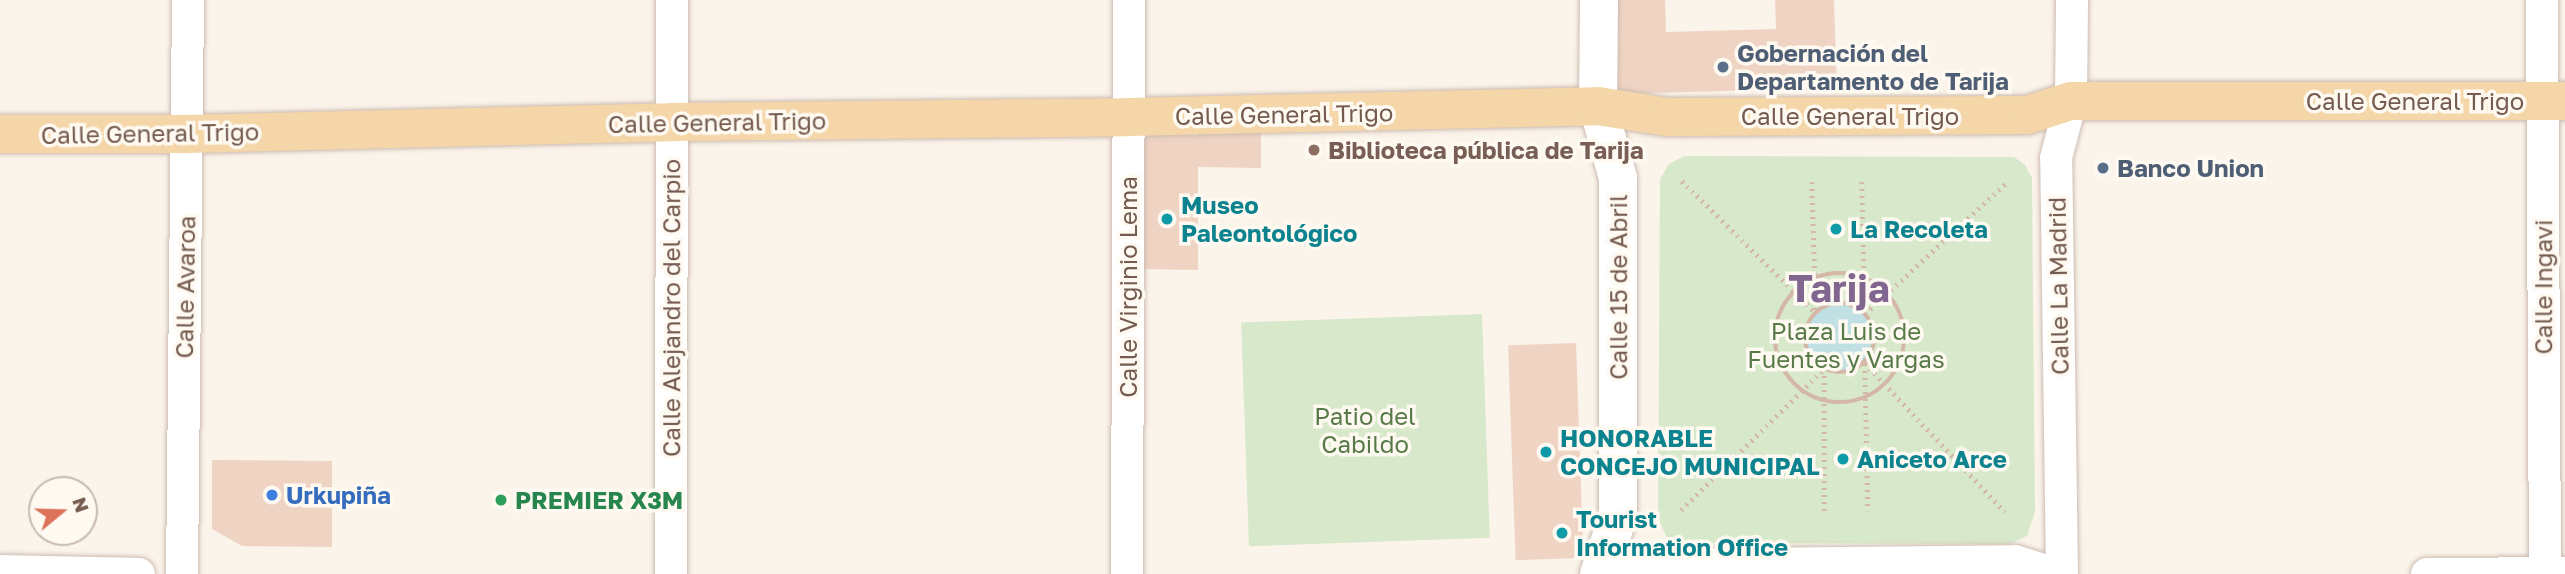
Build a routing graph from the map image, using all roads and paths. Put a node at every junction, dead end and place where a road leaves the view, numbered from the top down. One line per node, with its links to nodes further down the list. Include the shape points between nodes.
1 (188, 0): 13 (street, Calle Avaroa)
2 (672, 0): 11 (street, Calle Alejandro del Carpio)
3 (1129, 0): 10 (street, Calle Virginio Lema)
4 (1599, 0): 9 (street, Calle 15 de Abril)
5 (2072, 0): 7 (street, Calle La Madrid)
6 (2542, 0): 8 (street, Calle Ingavi)
7 (2071, 101): 8 (main road, Calle General Trigo); 9 (main road, Calle General Trigo, via 2013,116 1667,117); 43 (street, Calle La Madrid, via 2056,158)
8 (2553, 101): 45 (street, Calle Ingavi)
9 (1598, 106): 10 (main road, Calle General Trigo); 40 (street, Calle 15 de Abril, via 1618,178 1618,516)
10 (1129, 117): 11 (main road, Calle General Trigo); 39 (street, Calle Virginio Lema)
11 (671, 121): 13 (main road, Calle General Trigo); 38 (street, Calle Alejandro del Carpio)
12 (0, 134): 13 (main road, Calle General Trigo)
13 (187, 134): 37 (street, Calle Avaroa)
14 (1682, 181): 20 (path)
15 (1812, 182): 18 (path)
16 (1862, 182): 19 (path)
17 (2006, 183): 21 (path)
18 (1815, 277): 19 (path, via 1848,273); 20 (path); 22 (path)
19 (1864, 277): 21 (path); 23 (path)
20 (1794, 291): 22 (path); 27 (path, via 1775,324 1774,343 1778,361)
21 (1887, 293): 23 (path); 26 (path, via 1899,310 1904,350)
22 (1816, 313): 23 (path, via 1836,303 1857,307); 25 (path, via 1806,343 1815,363)
23 (1865, 314): 24 (path, via 1875,333)
24 (1865, 363): 25 (path, via 1846,373); 26 (path); 28 (path)
25 (1824, 369): 27 (path); 29 (path)
26 (1886, 385): 28 (path); 33 (path)
27 (1801, 392): 29 (path); 30 (path)
28 (1866, 398): 29 (path, via 1845,404); 32 (path)
29 (1824, 402): 31 (path)
30 (1681, 510)
31 (1824, 511)
32 (1868, 511)
33 (2006, 512)
34 (0, 571): 36 (street)
35 (2565, 573): 45 (street)
36 (139, 574)
37 (182, 574)
38 (671, 574)
39 (1127, 574)
40 (1599, 574)
41 (1618, 574): 42 (street, via 1645,565 2015,561)
42 (2056, 574)
43 (2062, 574)
44 (2427, 574): 45 (street)
45 (2545, 574)

